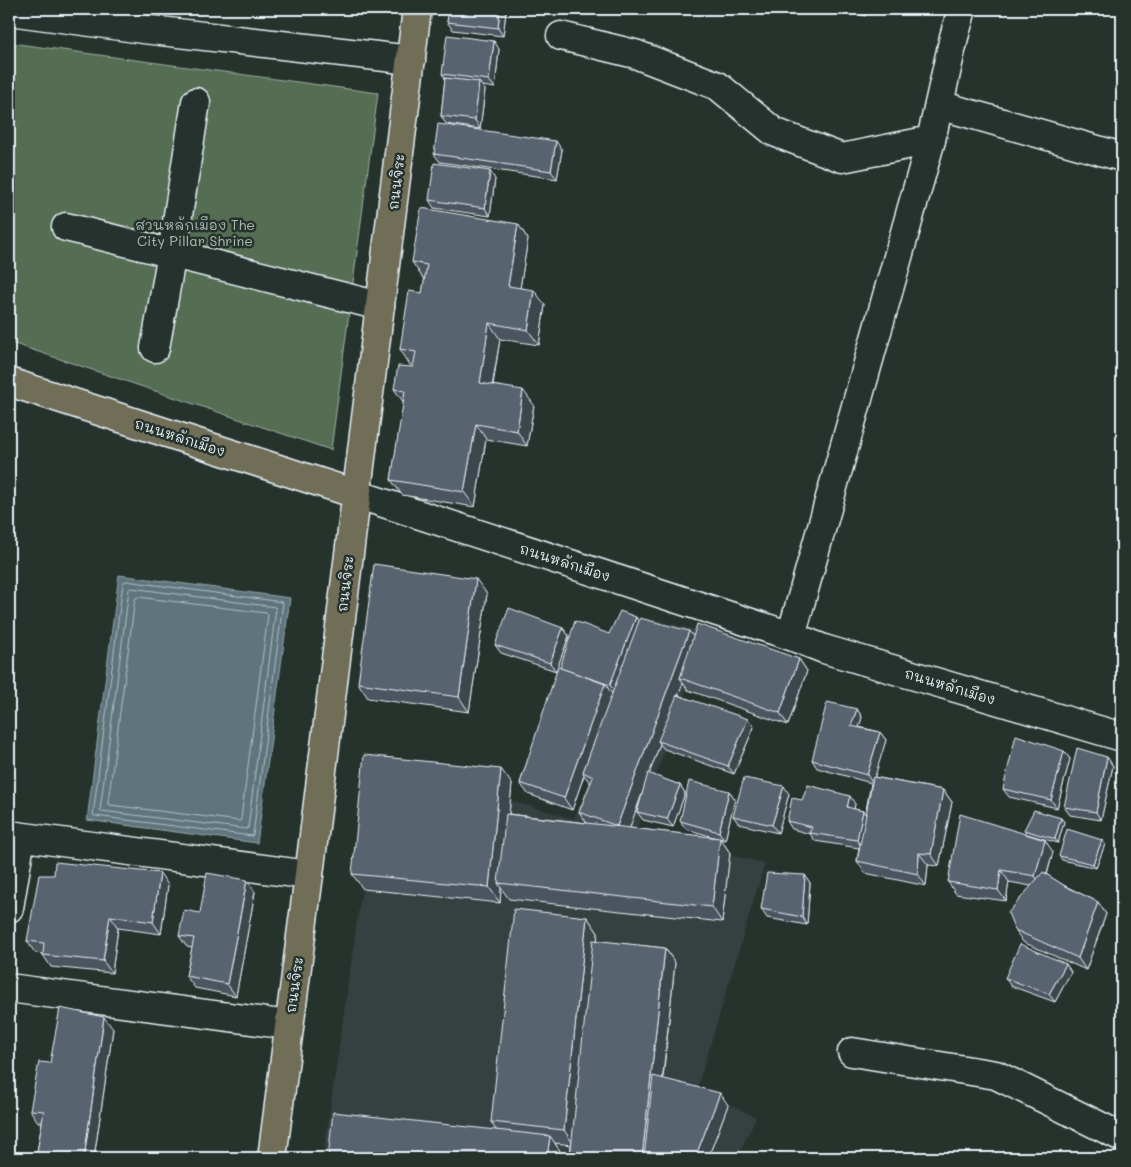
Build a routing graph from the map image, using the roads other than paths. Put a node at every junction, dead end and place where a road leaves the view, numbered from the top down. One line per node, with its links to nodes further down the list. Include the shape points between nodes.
1 (417, 9): 5 (main road, ถนนจิระ)
2 (962, 9): 7 (street)
3 (9, 11): 5 (street)
4 (560, 36): 8 (street, via 635,54 718,86 774,132 842,158)
5 (412, 60): 12 (main road, ถนนจิระ)
6 (196, 102): 11 (street)
7 (939, 105): 8 (street); 9 (street)
8 (931, 140): 16 (street)
9 (1122, 157)
10 (66, 227): 11 (street)
11 (172, 254): 12 (street); 13 (street)
12 (380, 306): 15 (main road, ถนนจิระ)
13 (154, 348)
14 (9, 382): 15 (main road, ถนนหลักเมือง)
15 (356, 494): 16 (street, ถนนหลักเมือง); 19 (main road, ถนนจิระ)
16 (791, 636): 17 (street, ถนนหลักเมือง)
17 (1122, 737)
18 (15, 836): 19 (street); 20 (street)
19 (309, 875): 22 (main road, ถนนจิระ)
20 (9, 908)
21 (9, 988): 22 (street)
22 (288, 1025): 25 (main road, ถนนจิระ)
23 (852, 1052): 24 (street, via 996,1075)
24 (1122, 1137)
25 (272, 1158)

